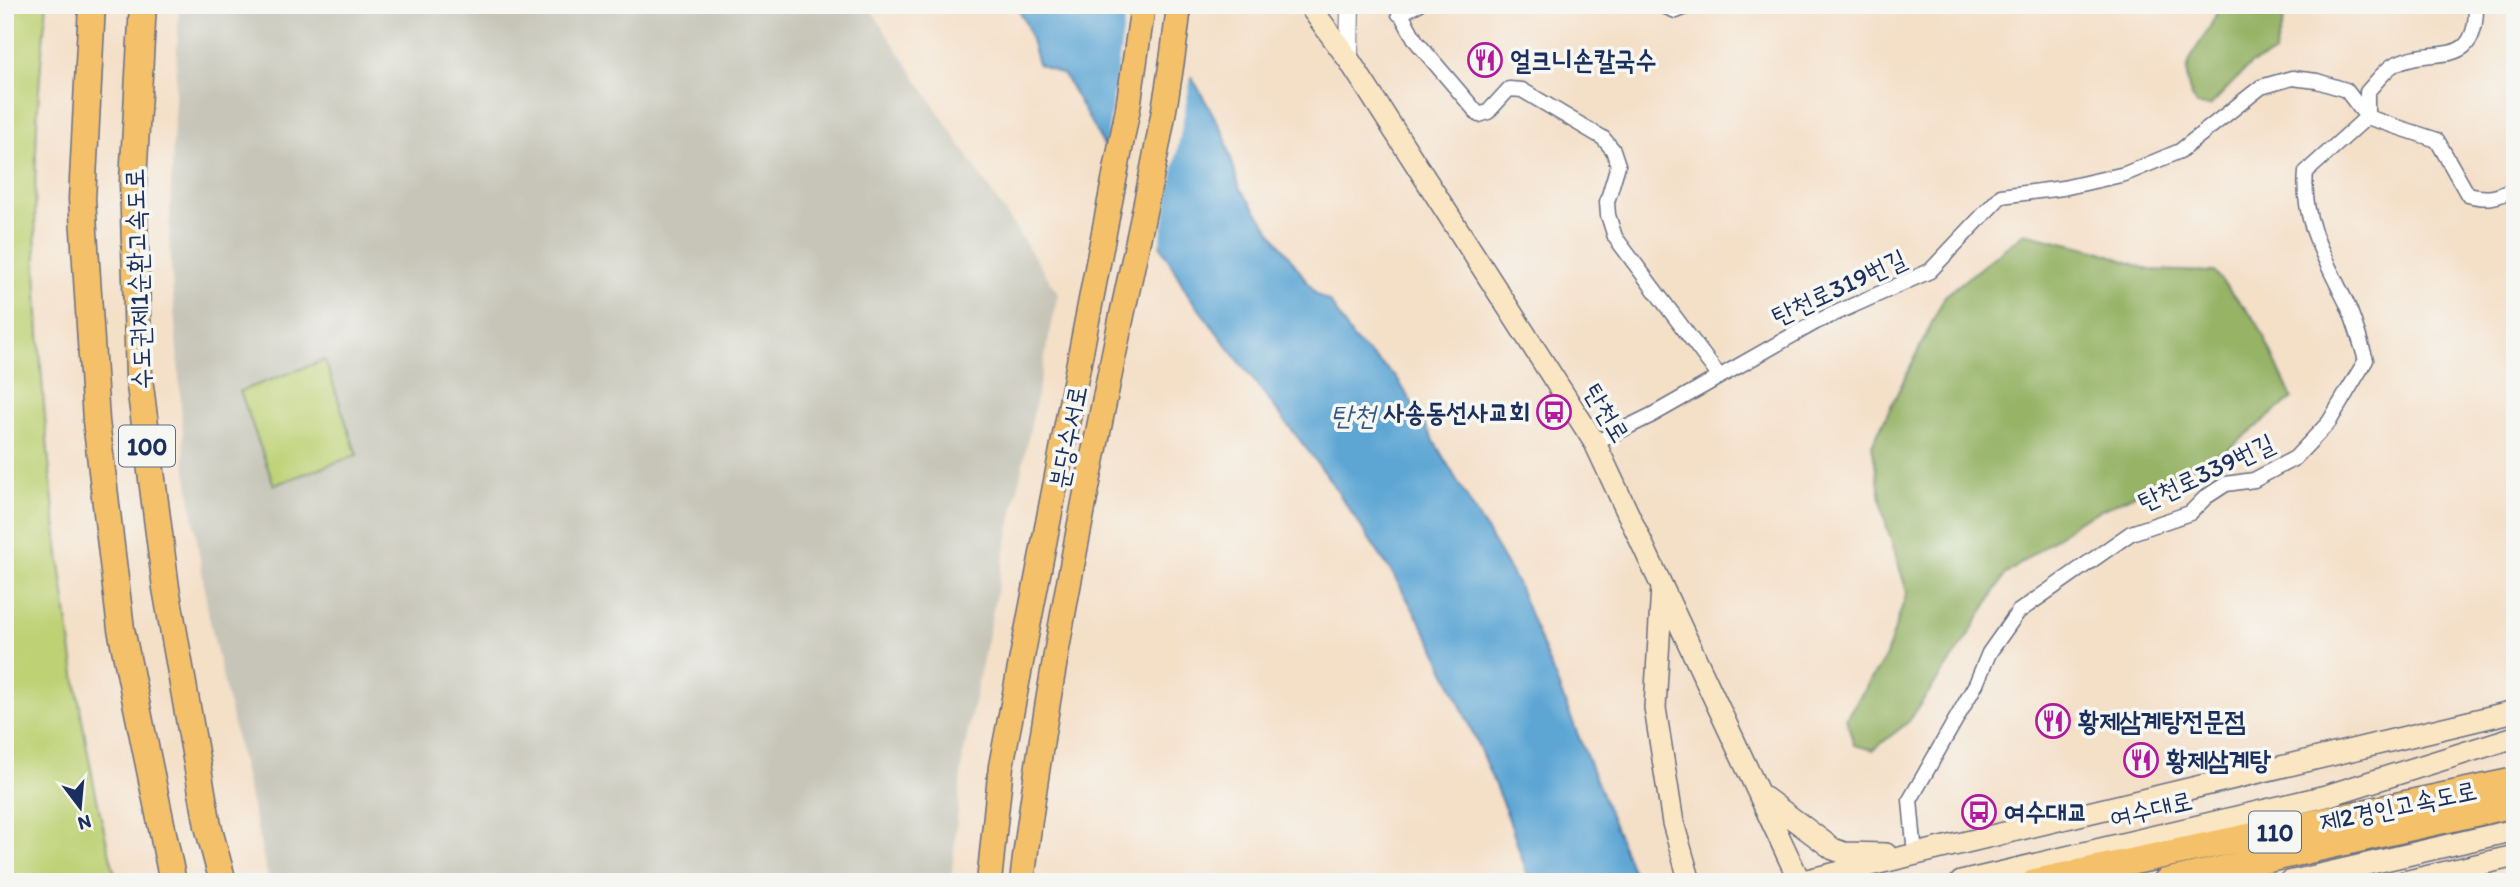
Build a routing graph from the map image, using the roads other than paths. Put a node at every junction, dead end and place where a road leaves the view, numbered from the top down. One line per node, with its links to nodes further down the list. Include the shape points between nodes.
1 (92, 5): 26 (highway, 수도권제1순환고속도로 / 100, via 82,199 96,421 121,629)
2 (143, 5): 27 (highway, 수도권제1순환고속도로 / 100, via 133,181 139,379 166,588 208,826)
3 (1143, 5): 28 (highway, 분당수서로, via 1128,108 1001,766)
4 (1178, 5): 29 (highway, 분당수서로, via 1158,143 1102,411 1036,769)
5 (1309, 5): 12 (main road, 탄천로)
6 (1350, 5): 12 (street)
7 (1417, 5): 11 (street)
8 (1661, 5): 9 (street, via 1676,10)
9 (1691, 5)
10 (2476, 5): 13 (street, via 2470,41 2459,52 2394,64 2367,92)
11 (1397, 10): 15 (street, via 1440,71 1479,115 1488,112 1509,89 1522,90 1602,138 1613,150 1618,165 1607,202 1615,237)
12 (1349, 60): 16 (main road, 탄천로)
13 (2367, 117): 14 (street, via 2437,140 2468,195 2499,197); 15 (street, 탄천로319번길, via 2346,90 2316,81 2292,78 2261,87 2180,152 2125,174 2001,196 1930,271 1816,322); 24 (street, 탄천로339번길, via 2306,172 2304,189 2314,236 2356,325 2366,360 2349,390 2329,422 2295,458 2254,480 2226,484 2190,513 2131,533 2018,612 1989,653 1910,800)
14 (2515, 188)
15 (1719, 376): 16 (street, 탄천로319번길)
16 (1595, 443): 17 (main road, 탄천로)
17 (1662, 584): 21 (main road, 탄천로); 30 (main road, via 1655,708 1673,822)
18 (2515, 711): 24 (main road)
19 (2515, 737): 32 (main road, 여수대로, via 2326,796)
20 (2515, 781): 33 (highway, 제2경인고속도로 / 110)
21 (1763, 797): 24 (main road, via 1833,849); 31 (main road, 탄천로)
22 (2515, 804): 34 (highway, 제2경인고속도로 / 110)
23 (2515, 830): 35 (main road)
24 (1916, 855): 31 (main road)
25 (2515, 856): 36 (main road)
26 (173, 882)
27 (223, 882)
28 (989, 882)
29 (1022, 882)
30 (1690, 882)
31 (1800, 882)
32 (1961, 882)
33 (2035, 882)
34 (2166, 882)
35 (2289, 882)
36 (2404, 882)

